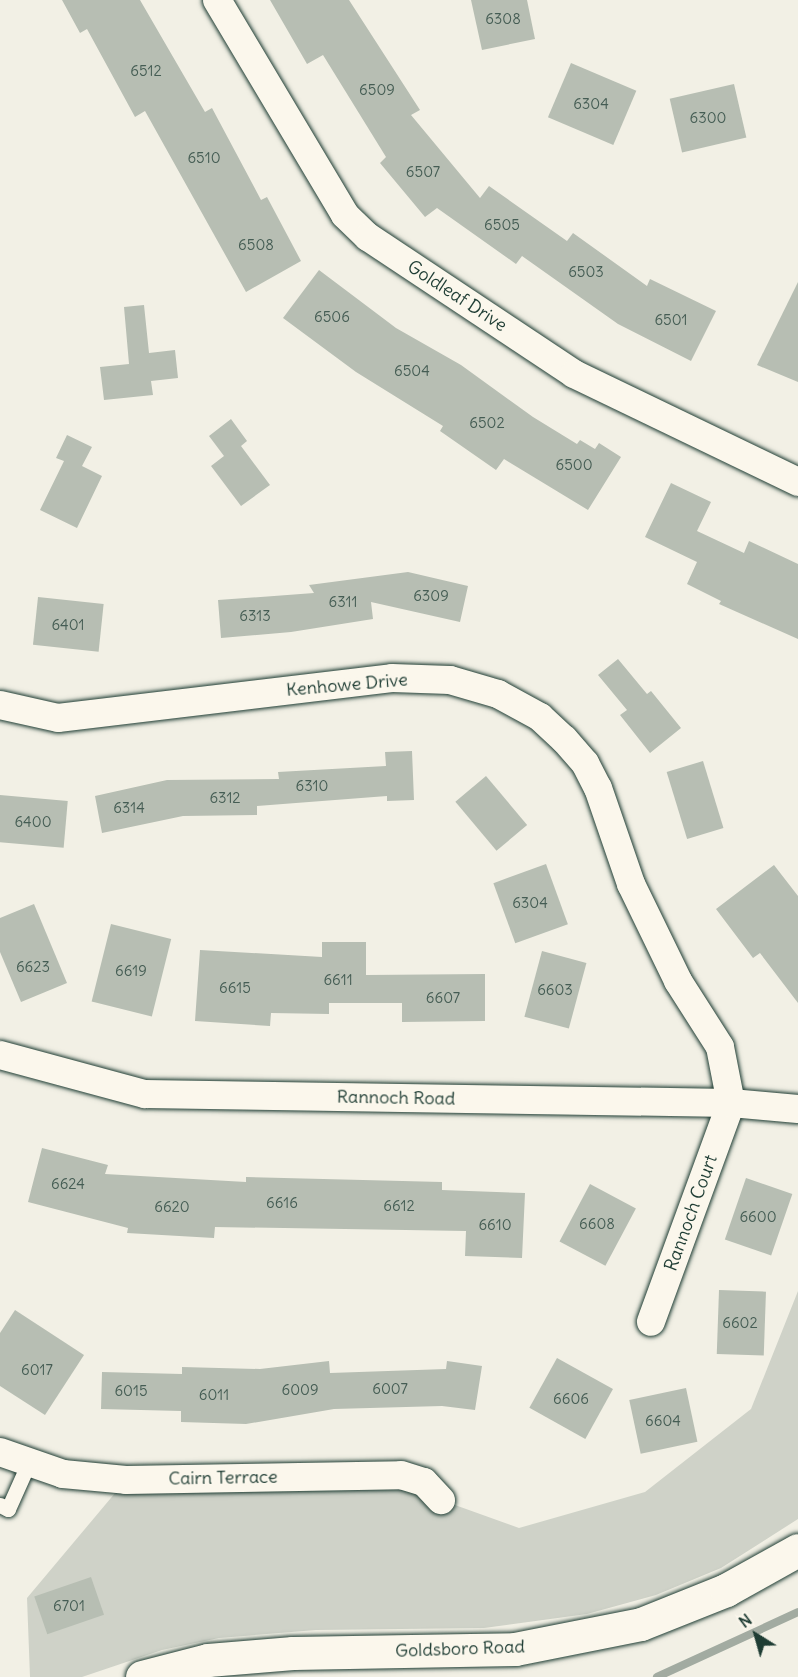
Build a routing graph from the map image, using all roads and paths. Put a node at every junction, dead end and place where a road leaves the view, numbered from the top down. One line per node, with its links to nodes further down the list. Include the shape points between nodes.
1 (217, 0): 2 (street, Goldleaf Drive, via 345,215 368,237 574,374)
2 (798, 482)
3 (0, 705): 5 (street, Kenhowe Drive, via 58,718 392,678 450,680 498,694 540,717 585,763 652,930 678,981 720,1047)
4 (0, 1055): 5 (street, Rannoch Road, via 145,1094)
5 (731, 1103): 6 (street, Rannoch Road); 7 (street, Rannoch Court)
6 (798, 1109)
7 (651, 1322)
8 (0, 1452): 9 (street, Cairn Terrace)
9 (29, 1462): 10 (street, Cairn Terrace, via 63,1474 126,1480 401,1475 424,1482); 11 (lane, via 8,1509)
10 (441, 1500)
11 (0, 1505)
12 (798, 1550): 13 (main road, Goldsboro Road, via 726,1590 641,1624 515,1649 294,1653 208,1660)
13 (142, 1677)

